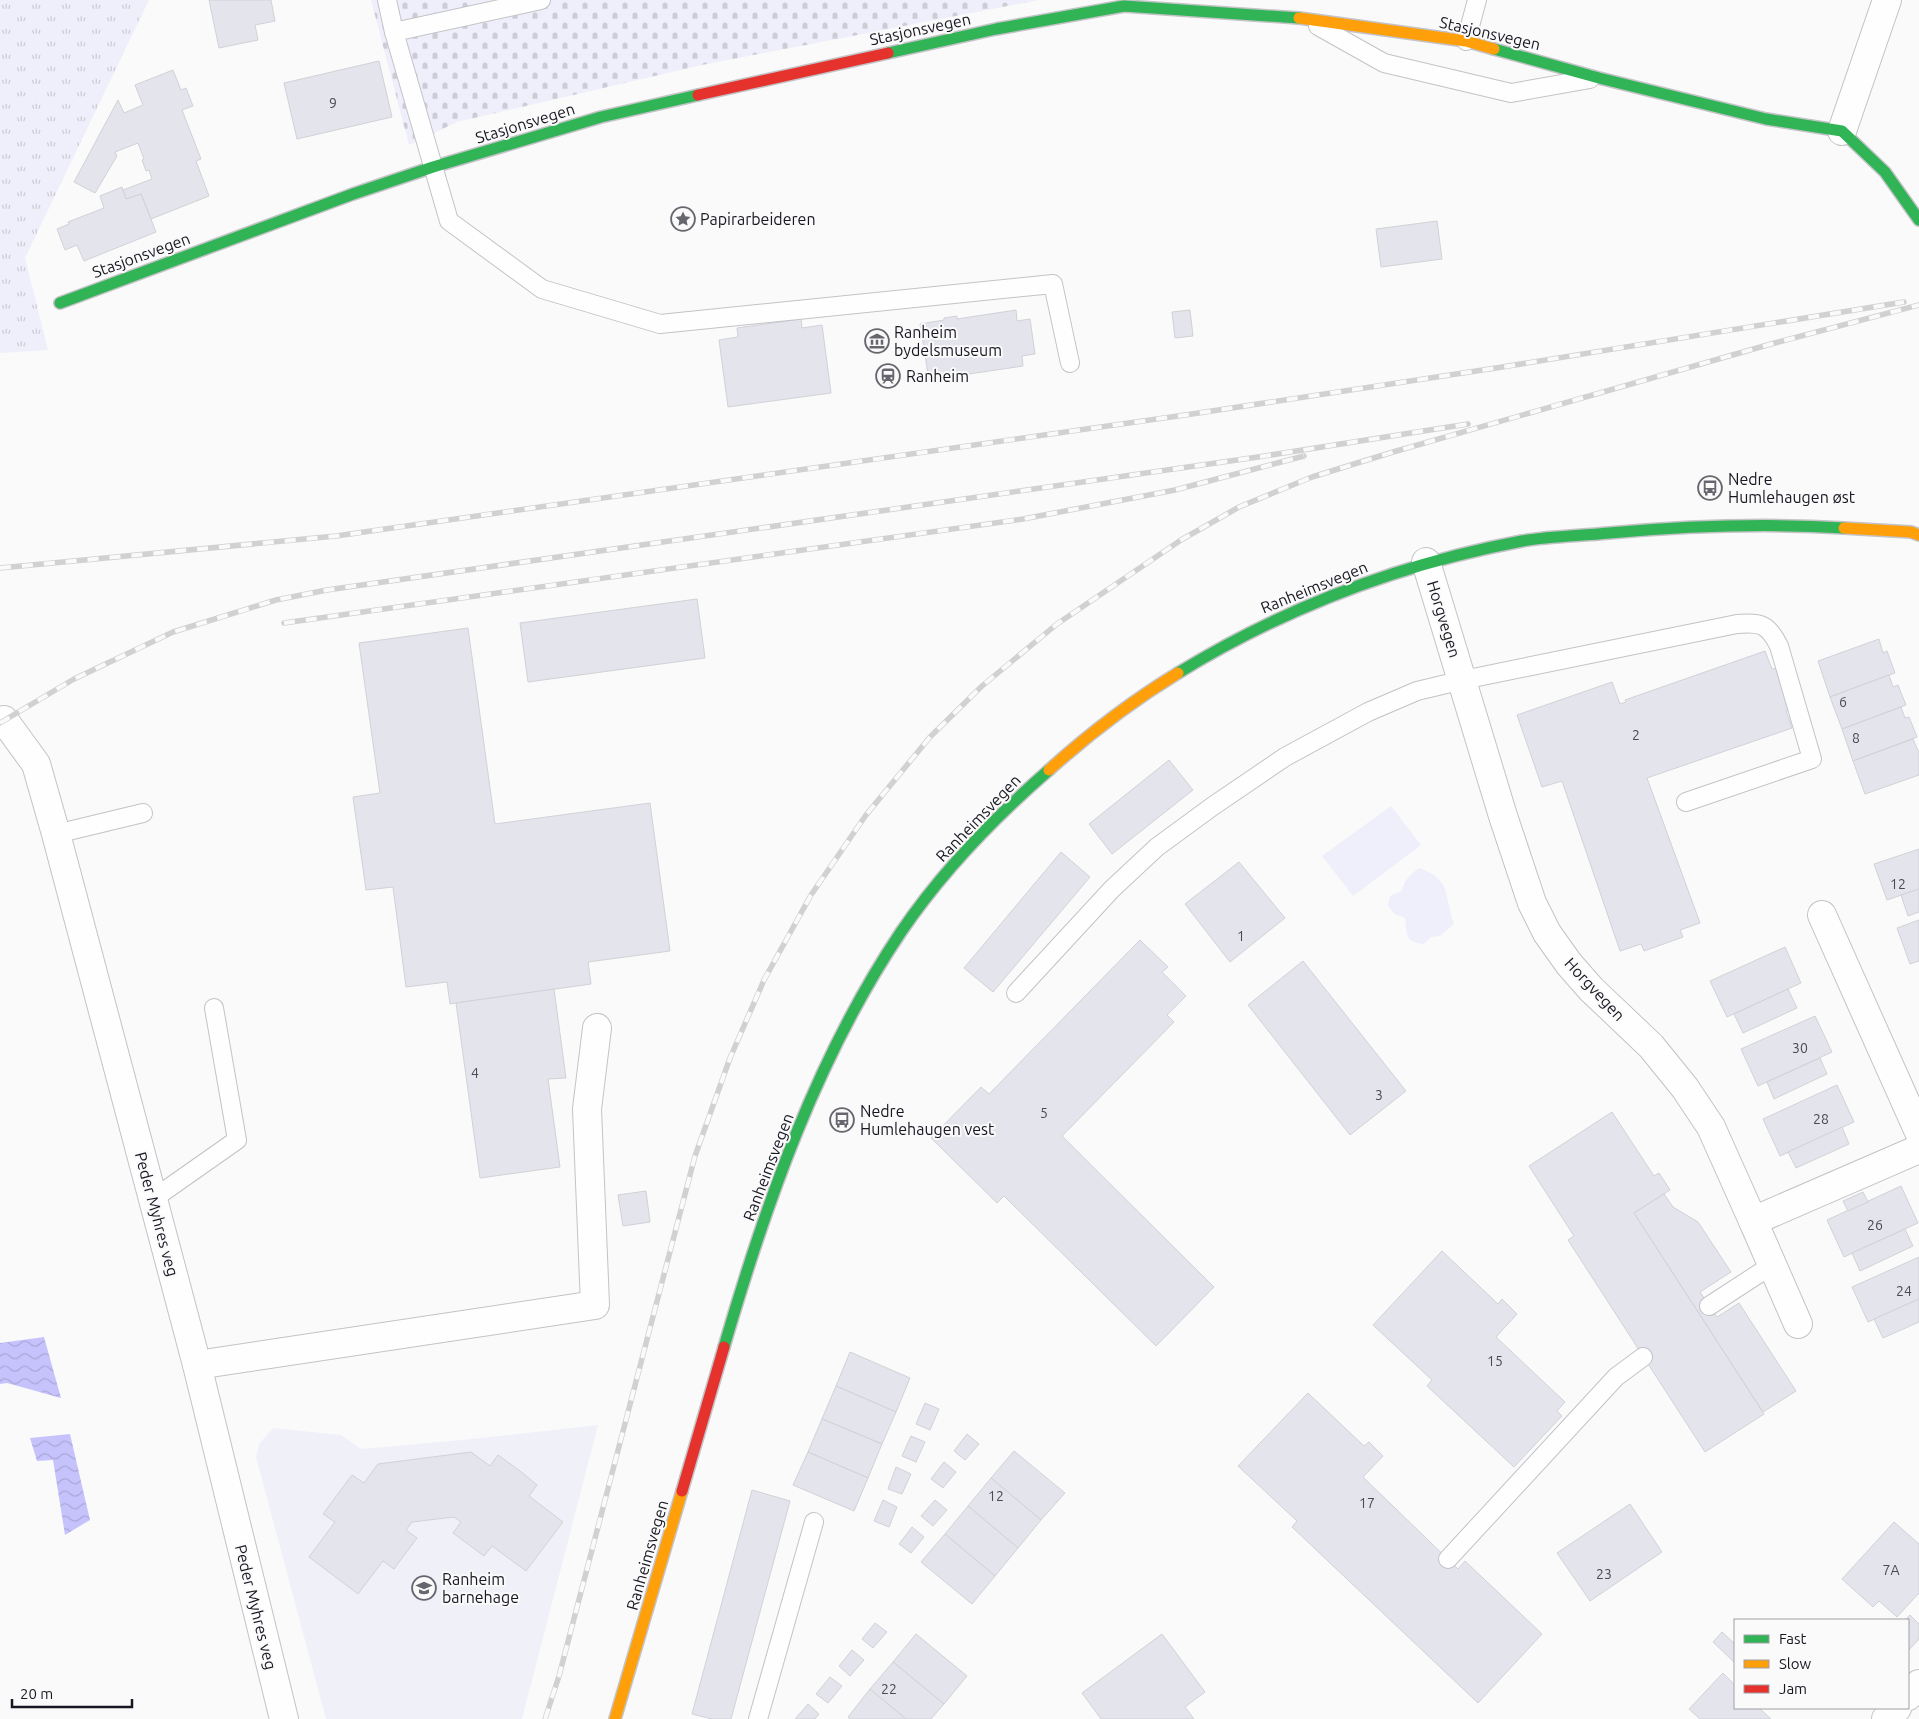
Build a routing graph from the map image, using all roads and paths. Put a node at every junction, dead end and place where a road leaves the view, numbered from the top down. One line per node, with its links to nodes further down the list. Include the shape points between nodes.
1 (387, 0): 6 (lane)
2 (541, 0): 6 (lane)
3 (1476, 0): 7 (lane)
4 (1887, 0): 9 (street)
5 (1304, 18): 7 (street, Stasjonsvegen); 8 (lane, via 1384,63 1511,93); 10 (street, Stasjonsvegen, via 1124,6 996,29 601,117)
6 (394, 32): 10 (lane)
7 (1466, 42): 8 (street, Stasjonsvegen)
8 (1599, 78): 9 (street, Stasjonsvegen, via 1766,119)
9 (1842, 132): 11 (street, via 1885,172)
10 (433, 167): 12 (street, Stasjonsvegen); 13 (lane, via 449,221 542,289 660,324 1054,284)
11 (1919, 220)
12 (60, 303)
13 (1070, 364)
14 (1916, 533): 15 (street, Ranheimsvegen, via 1774,525 1648,530 1527,541)
15 (1426, 562): 16 (street, Horgvegen); 40 (street, Ranheimsvegen, via 1306,604 1226,643 1144,692 1066,754 1000,814 936,886 895,941 858,1004 816,1089 779,1179 746,1276)
16 (1463, 680): 18 (lane, via 1737,624 1767,627 1780,646 1812,759); 22 (lane, via 1417,691 1368,712 1285,757 1213,806 1157,847 1112,889); 28 (street, Horgvegen, via 1503,816 1532,903 1546,933 1569,964 1651,1046 1686,1088 1711,1127)
17 (4, 720): 20 (street, Peder Myhres veg, via 36,764)
18 (1686, 802)
19 (143, 813): 20 (lane)
20 (56, 834): 27 (street, Peder Myhres veg)
21 (1822, 915): 25 (street)
22 (1016, 993)
23 (214, 1008): 27 (lane, via 237,1140)
24 (596, 1028): 33 (street, via 587,1109 595,1305)
25 (1919, 1132)
26 (1919, 1149): 28 (street)
27 (152, 1199): 33 (street, Peder Myhres veg)
28 (1753, 1221): 29 (street, Horgvegen)
29 (1772, 1265): 30 (lane); 31 (street, Horgvegen)
30 (1709, 1306)
31 (1798, 1324)
32 (1643, 1357): 35 (lane, via 1616,1377)
33 (197, 1365): 39 (street, Peder Myhres veg)
34 (814, 1522): 41 (lane)
35 (1448, 1559)
36 (1919, 1684): 37 (street)
37 (1909, 1695)
38 (1896, 1709): 42 (street)
39 (284, 1719)
40 (615, 1719)
41 (758, 1719)
42 (1886, 1719)

